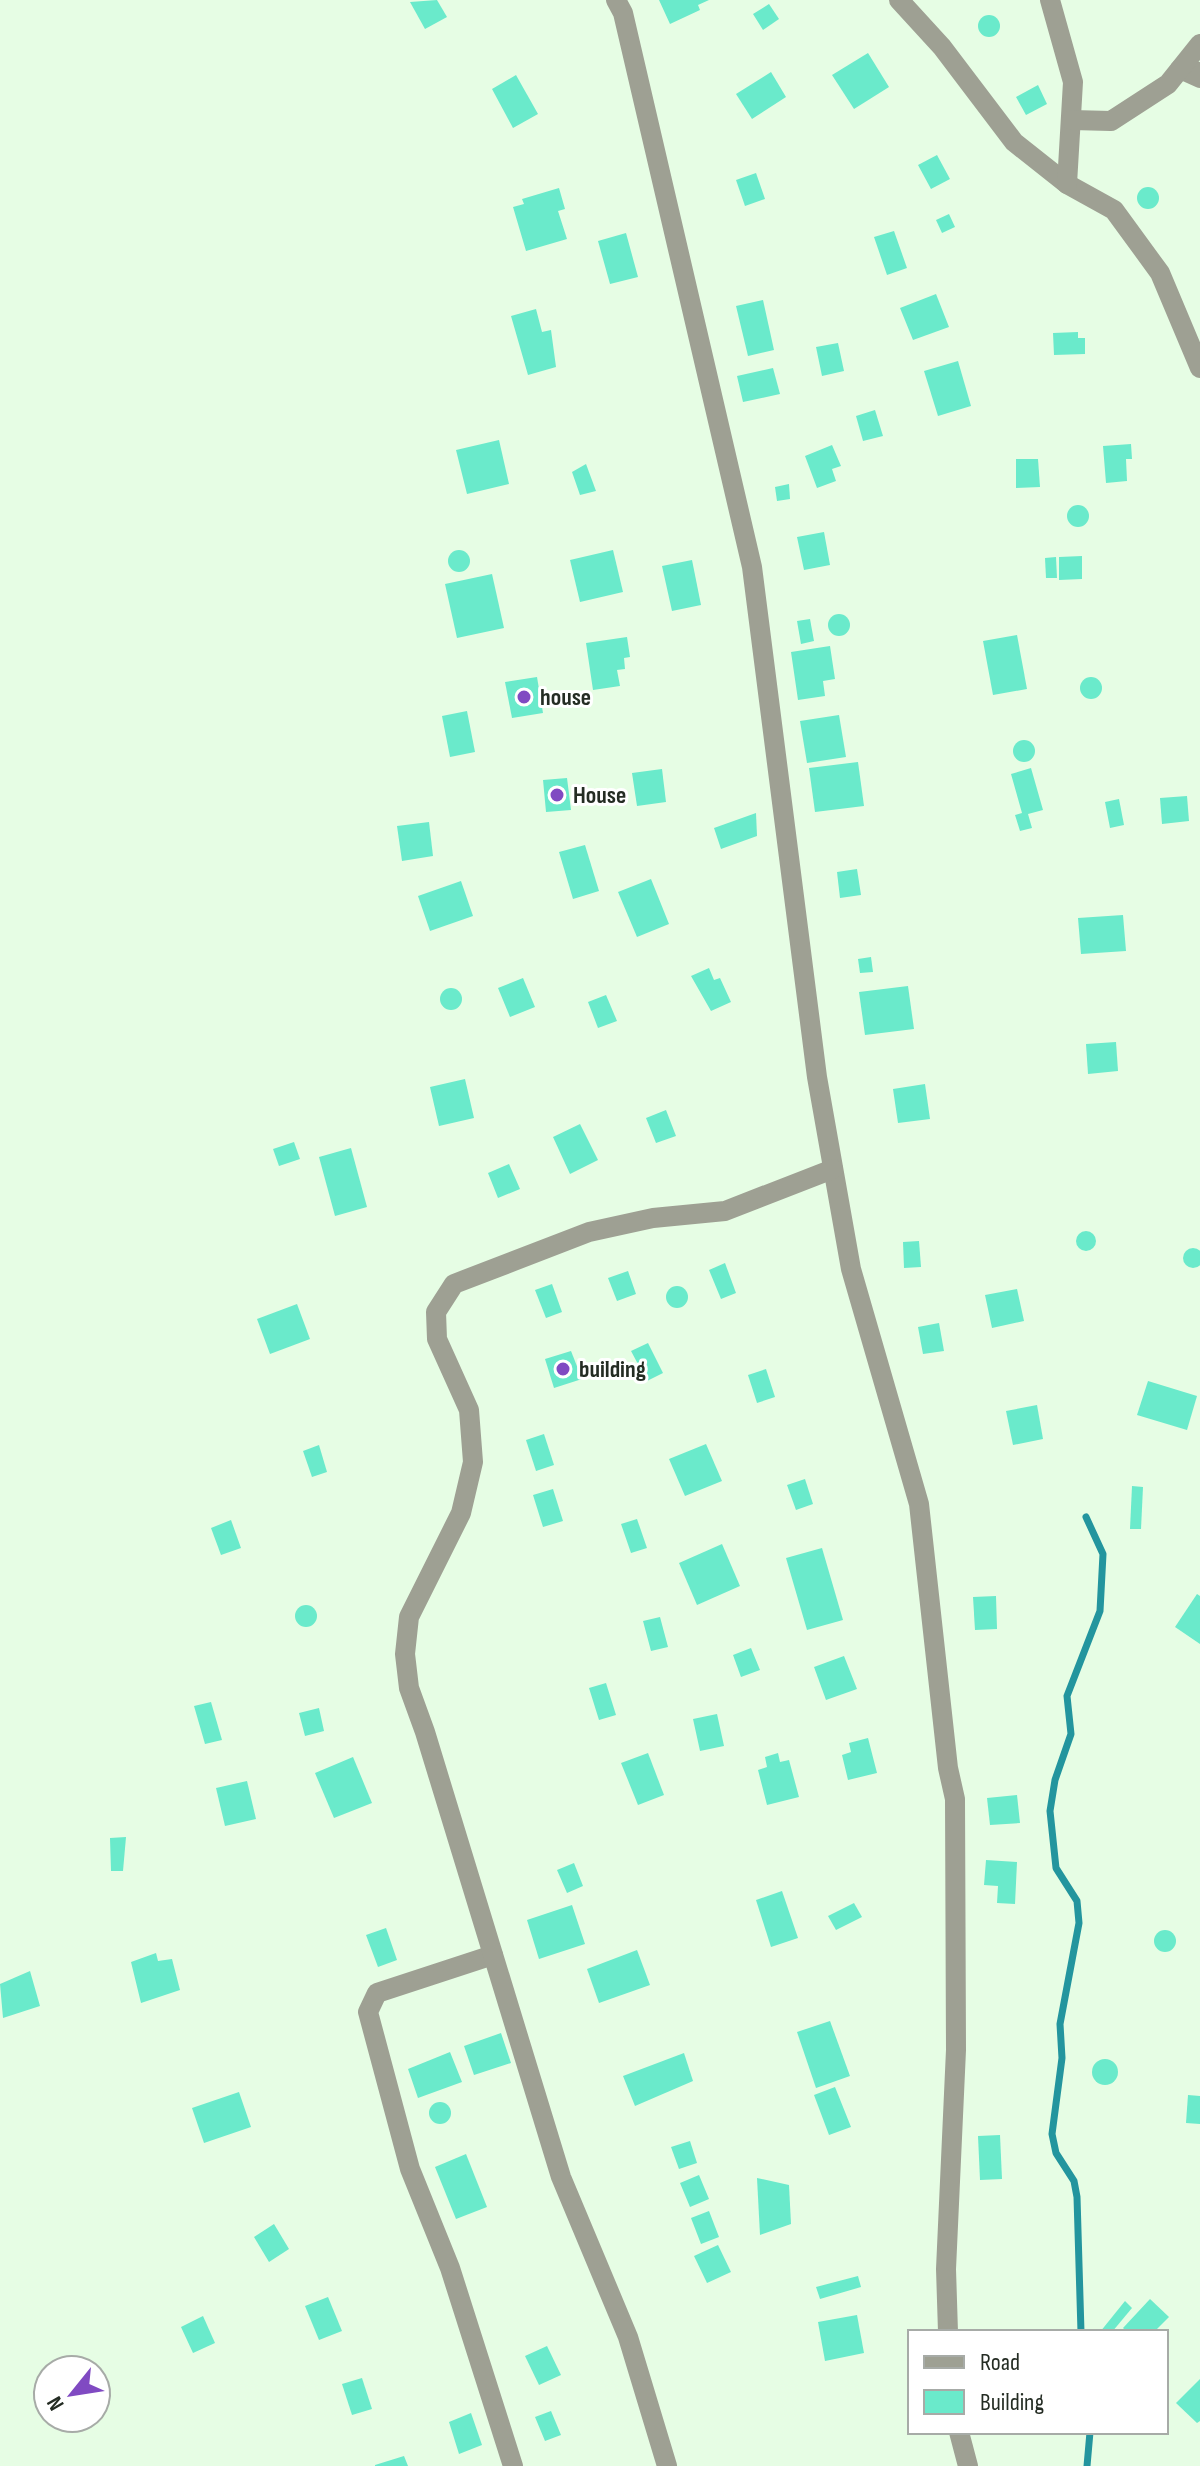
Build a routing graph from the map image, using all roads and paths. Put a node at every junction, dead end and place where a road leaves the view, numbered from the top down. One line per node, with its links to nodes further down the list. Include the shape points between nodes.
1 (616, 0): 9 (street, via 752,567)
2 (899, 0): 7 (street, via 1014,142)
3 (1050, 0): 6 (street, via 1073,82)
4 (1200, 44): 5 (street)
5 (1193, 73): 6 (street, via 1111,121)
6 (1072, 120): 7 (street)
7 (1067, 184): 8 (street, via 1114,210 1160,273)
8 (1200, 368)
9 (833, 1169): 10 (street, via 725,1211 653,1218 589,1232 523,1260 483,1270 454,1284 436,1312 437,1339 469,1410 473,1462 461,1513 409,1617 405,1654 409,1688); 11 (street, via 851,1269 919,1504 955,1799 956,2050 946,2255)
10 (493, 1955): 13 (street, via 377,1993 368,2012 410,2169 450,2268); 14 (street, via 561,2177 628,2337)
11 (948, 2330)
12 (960, 2434): 15 (street)
13 (513, 2466)
14 (667, 2466)
15 (968, 2466)

